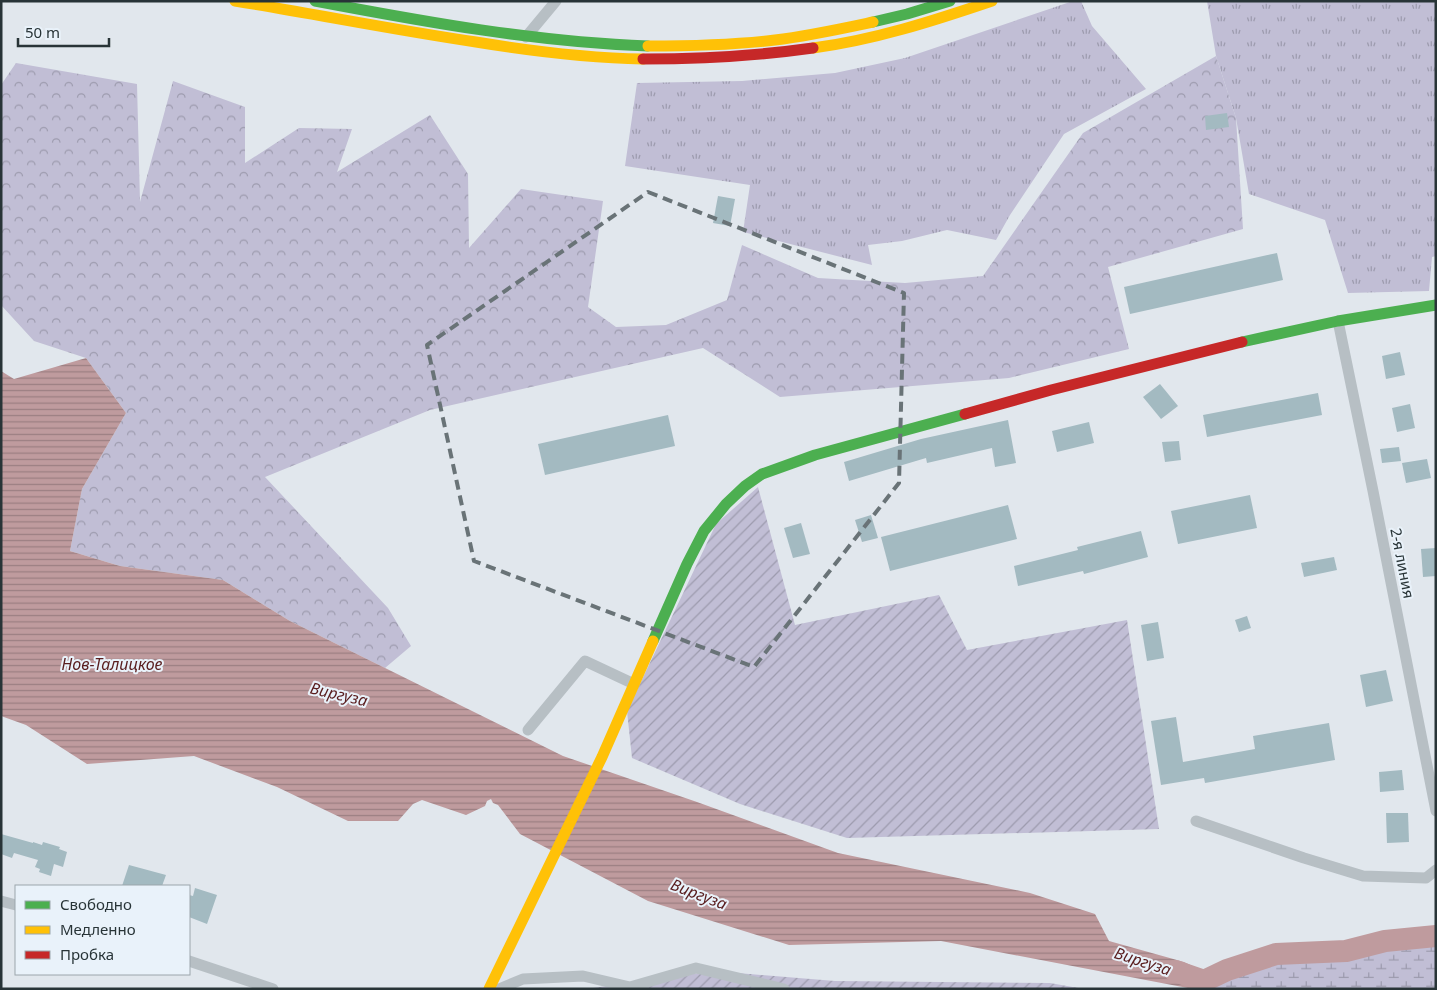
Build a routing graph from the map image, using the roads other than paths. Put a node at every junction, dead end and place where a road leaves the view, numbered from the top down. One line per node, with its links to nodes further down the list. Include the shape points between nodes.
1 (235, 1): 5 (main road, via 524,50 611,58 684,59 760,55 823,47 881,34)
2 (315, 1): 6 (main road)
3 (556, 1): 6 (street)
4 (950, 1): 6 (main road, via 879,22 757,43 681,46)
5 (992, 1)
6 (526, 37)
7 (1436, 306): 8 (main road)
8 (1338, 322): 9 (main road, via 1262,337 1051,390 815,454 762,474 726,504 704,531); 11 (street, 2-я линия)
9 (634, 684): 10 (street, via 584,661); 18 (main road)
10 (528, 730)
11 (1436, 811)
12 (1196, 821): 13 (street, via 1363,876 1426,878)
13 (1436, 870)
14 (1, 901): 15 (street)
15 (15, 906)
16 (190, 961): 17 (street)
17 (273, 989)
18 (489, 989)
19 (499, 989): 20 (street, via 523,979 583,976 630,988 696,968)
20 (784, 989)

